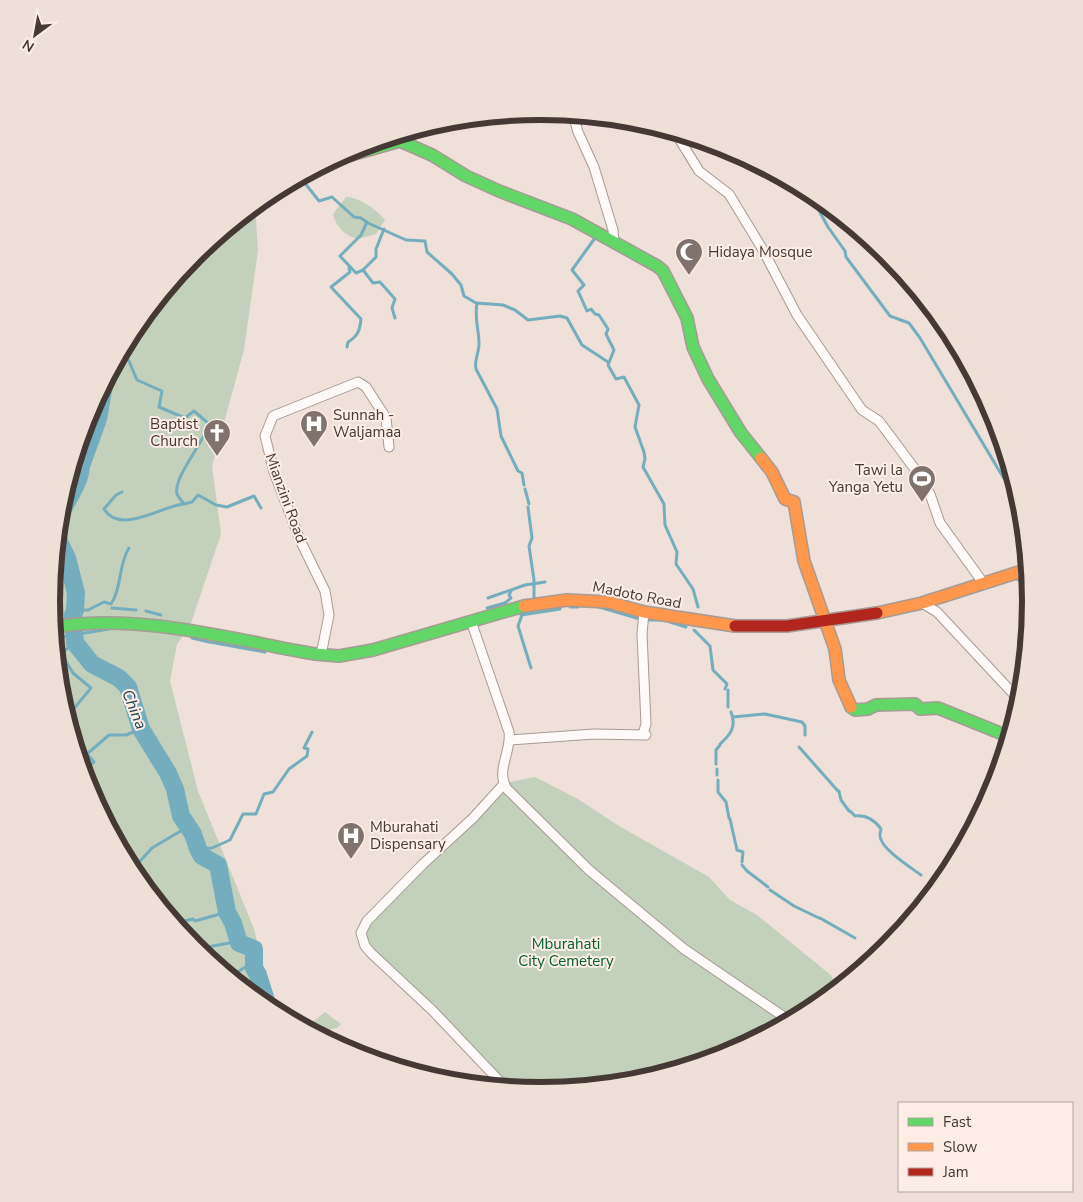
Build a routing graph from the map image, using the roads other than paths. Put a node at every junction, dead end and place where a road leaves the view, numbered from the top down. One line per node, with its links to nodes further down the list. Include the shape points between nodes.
1 (575, 121): 4 (street, via 594,167)
2 (406, 139): 4 (street, via 466,176 572,219)
3 (680, 140): 7 (street, via 699,171 729,194 797,315 862,410 879,421 917,472 930,494 940,523)
4 (614, 242): 10 (street, via 663,271 686,318 691,340 708,379 741,433 772,472 785,499 794,502 803,559)
5 (389, 447): 13 (street, Mianzini Road, via 386,418 366,387 358,382 273,416 268,427 266,440 274,472 300,540 325,591 329,615)
6 (1022, 576): 7 (street, Madoto Road, via 1019,572)
7 (984, 584): 8 (street, Madoto Road)
8 (922, 603): 10 (street, Madoto Road, via 885,612); 14 (street, via 937,612)
9 (644, 612): 10 (street, Madoto Road, via 728,626 788,626); 11 (street, Madoto Road, via 608,602 567,600 530,604); 16 (street, via 646,724 643,734 646,735 594,734)
10 (824, 618): 15 (street, via 835,649 839,680 850,706 855,710 868,710 876,705 915,704 920,709 938,708)
11 (471, 621): 13 (street, Madoto Road, via 373,650 339,656); 16 (street)
12 (61, 626): 13 (street, Madoto Road, via 119,621)
13 (320, 654)
14 (1014, 695)
15 (1004, 735)
16 (510, 740): 17 (street, via 503,766)
17 (504, 784): 18 (street, via 589,870 677,942); 19 (street, via 367,921 361,933 371,953)
18 (784, 1017)
19 (498, 1080)

